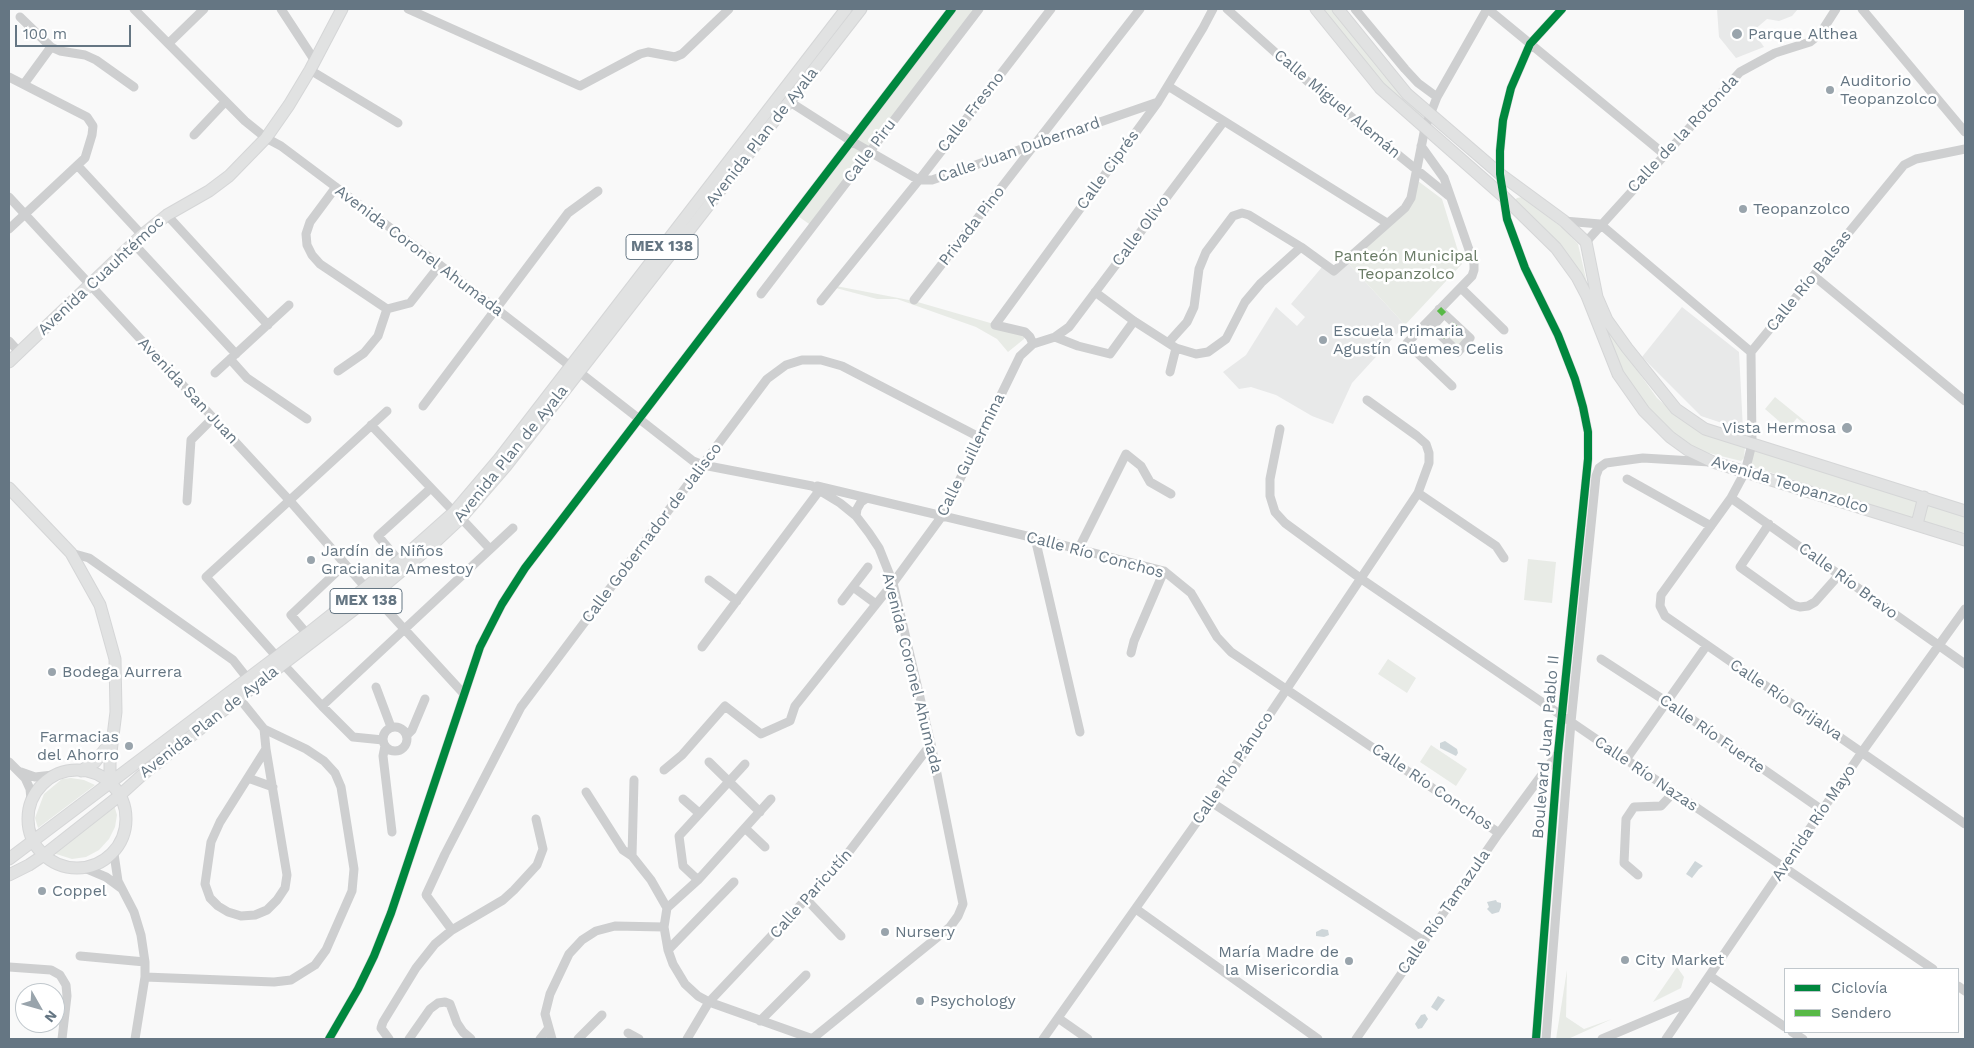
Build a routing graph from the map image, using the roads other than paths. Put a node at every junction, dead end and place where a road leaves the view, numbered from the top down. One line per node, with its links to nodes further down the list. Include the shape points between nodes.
1 (134, 9): 23 (street, Avenida Coronel Ahumada)
2 (204, 9): 23 (street)
3 (281, 9): 26 (street)
4 (342, 9): 26 (main road, Avenida Cuauhtémoc)
5 (408, 9): 6 (street, via 580,86 640,54 648,52 675,57 682,54)
6 (729, 9)
7 (846, 9): 32 (main road, Avenida Plan de Ayala / MEX 138)
8 (861, 9): 32 (main road, Avenida Plan de Ayala / MEX 138)
9 (952, 9): 42 (street)
10 (979, 9): 46 (street, Calle Piru)
11 (1051, 9): 51 (street, Calle Fresno)
12 (1140, 9): 43 (street, Privada Pino)
13 (1212, 9): 29 (street, Calle Ciprés)
14 (1227, 9): 49 (street, Calle Miguel Alemán, via 1307,81)
15 (1316, 9): 38 (main road, Avenida Teopanzolco, via 1380,88)
16 (1338, 9): 35 (main road, via 1394,79)
17 (1355, 9): 31 (street, via 1418,83)
18 (1487, 9): 24 (street); 31 (street)
19 (1562, 9): 24 (street, Boulevard Juan Pablo II)
20 (1836, 9): 47 (street, Calle de la Rotonda, via 1820,34 1810,42 1775,54 1740,72)
21 (1862, 9): 39 (street)
22 (20, 17): 25 (street)
23 (169, 43): 33 (street, Avenida Coronel Ahumada)
24 (1530, 44): 47 (street); 50 (street, Boulevard Juan Pablo II, via 1511,88 1503,120)
25 (51, 47): 28 (street); 30 (street, via 96,60)
26 (312, 66): 37 (street); 41 (main road, Avenida Cuauhtémoc)
27 (9, 77): 28 (street)
28 (24, 84): 48 (street, via 87,117 93,126 86,158)
29 (1168, 86): 34 (street, Calle Ciprés); 36 (street)
30 (134, 87)
31 (1437, 97): 35 (street)
32 (786, 98): 42 (street, Calle Juan Dubernard); 92 (main road, Avenida Plan de Ayala / MEX 138)
33 (225, 102): 40 (street); 41 (street, Avenida Coronel Ahumada)
34 (1158, 102): 43 (street, Calle Juan Dubernard); 86 (street, Calle Ciprés, via 995,325 1025,332)
35 (1430, 115): 38 (street); 50 (main road)
36 (1224, 121): 60 (street); 71 (street, Calle Olivo)
37 (398, 124)
38 (1425, 128): 44 (street); 56 (main road, Avenida Teopanzolco)
39 (1965, 132)
40 (194, 135)
41 (266, 138): 52 (street, Avenida Coronel Ahumada); 58 (main road, Avenida Cuauhtémoc, via 229,176)
42 (851, 141): 46 (street, Calle Juan Dubernard); 101 (street)
43 (1036, 143): 51 (street, Calle Juan Dubernard, via 932,180); 73 (street, Privada Pino)
44 (1421, 146): 49 (street); 54 (street, via 1444,178)
45 (1965, 149): 68 (street, Calle Río Balsas, via 1904,164)
46 (870, 152): 51 (street, Calle Juan Dubernard); 72 (street, Calle Piru)
47 (1664, 154): 61 (street, Calle de la Rotonda)
48 (78, 166): 57 (street); 63 (street)
49 (1416, 170): 54 (street, Calle Miguel Alemán); 60 (street, via 1408,203)
50 (1500, 174): 56 (street, Boulevard Juan Pablo II); 59 (main road)
51 (919, 180): 74 (street, Calle Fresno)
52 (336, 187): 67 (street, Avenida Coronel Ahumada); 77 (street, via 310,222 307,245 320,264)
53 (598, 191): 76 (street, via 568,213)
54 (1449, 196): 70 (street, via 1474,264 1472,276)
55 (9, 197): 57 (street, Avenida San Juan)
56 (1504, 197): 108 (main road, Avenida Teopanzolco, via 1556,248 1577,277 1618,374 1644,412 1670,437); 167 (street, Boulevard Juan Pablo II, via 1507,219 1525,268 1575,379 1588,432)
57 (25, 214): 62 (street); 69 (street, Avenida San Juan)
58 (167, 215): 63 (main road, Avenida Cuauhtémoc); 81 (street)
59 (1564, 221): 61 (street); 64 (main road)
60 (1387, 223): 66 (street, via 1334,271)
61 (1600, 224): 64 (street, Calle de la Rotonda); 89 (street)
62 (9, 229)
63 (142, 235): 65 (main road, Avenida Cuauhtémoc)
64 (1586, 242): 107 (main road, Avenida Teopanzolco, via 1597,297 1607,320 1676,409 1705,429)
65 (133, 243): 69 (main road, Avenida Cuauhtémoc); 90 (street)
66 (1301, 247): 87 (street, via 1245,302 1226,339 1208,352 1196,354); 87 (street, via 1249,215 1233,216 1206,252 1199,269 1194,307)
67 (440, 265): 76 (street, Avenida Coronel Ahumada); 77 (street, via 410,303)
68 (1814, 276): 89 (street, Calle Río Balsas); 98 (street)
69 (90, 284): 88 (main road, Avenida Cuauhtémoc); 102 (street, Avenida San Juan)
70 (1461, 288): 78 (street); 82 (street)
71 (1095, 292): 79 (street); 83 (street, Calle Olivo, via 1069,326)
72 (761, 294)
73 (914, 300)
74 (821, 301)
75 (289, 305): 81 (street)
76 (496, 308): 92 (street, Avenida Coronel Ahumada); 99 (street)
77 (387, 310): 93 (street, via 378,336 364,353)
78 (1442, 312): 80 (street); 84 (street, via 1432,327); 96 (street, via 1407,343)
79 (1134, 321): 83 (street, via 1110,354); 87 (street)
80 (1455, 324): 84 (street); 84 (street, via 1470,338 1458,352)
81 (268, 325): 90 (street)
82 (1504, 330)
83 (1055, 337): 86 (street)
84 (1442, 337)
85 (9, 341): 88 (street)
86 (1033, 344): 106 (street, Calle Guillermina, via 1020,356)
87 (1172, 346): 94 (street)
88 (19, 352): 91 (main road, Avenida Cuauhtémoc)
89 (1751, 352): 107 (street)
90 (233, 357): 95 (street); 103 (street, via 247,378)
91 (9, 362)
92 (574, 369): 101 (street, Avenida Coronel Ahumada); 123 (main road, Avenida Plan de Ayala / MEX 138, via 492,468)
93 (338, 371)
94 (1170, 372)
95 (215, 373)
96 (1452, 386)
97 (1367, 400): 116 (street, Calle Río Pánuco, via 1426,444 1429,463)
98 (1965, 401)
99 (422, 406)
100 (386, 411): 104 (street)
101 (639, 417): 109 (street, Avenida Coronel Ahumada, via 693,461); 162 (street, via 525,568 502,604 480,647)
102 (213, 418): 120 (street, via 190,440); 121 (street, Avenida San Juan)
103 (307, 419)
104 (371, 425): 113 (street); 121 (street)
105 (1280, 429): 141 (street, Calle Río Nazas, via 1270,478 1270,496 1275,512 1285,523)
106 (979, 437): 109 (street, Calle Gobernador de Jalisco, via 842,366 821,360 802,360 767,379); 125 (street, Calle Guillermina)
107 (1752, 444): 110 (street); 117 (main road, Avenida Teopanzolco)
108 (1713, 462): 110 (main road, Avenida Teopanzolco); 167 (street, Boulevard Juan Pablo II, via 1643,458 1599,468)
109 (703, 465): 114 (street, Avenida Coronel Ahumada); 231 (street, Calle Gobernador de Jalisco, via 521,707 426,895)
110 (1745, 472): 119 (street); 127 (main road, Avenida Teopanzolco)
111 (1627, 479): 128 (street)
112 (9, 488): 134 (main road)
113 (432, 488): 123 (street); 136 (street, via 378,536)
114 (818, 488): 118 (street, Calle Río Conchos); 124 (street, Avenida Coronel Ahumada); 146 (street)
115 (1171, 494): 133 (street, via 1150,482 1141,466 1126,454)
116 (1418, 494): 135 (street, via 1496,546); 141 (street, Calle Río Pánuco)
117 (1924, 496): 122 (main road, Avenida Teopanzolco); 127 (main road)
118 (867, 498): 124 (street, via 861,502); 125 (street, Calle Río Conchos)
119 (1731, 498): 126 (street, Calle Río Bravo); 128 (street)
120 (187, 501)
121 (290, 501): 137 (street, Avenida San Juan); 157 (street, via 206,577)
122 (1965, 511)
123 (458, 515): 132 (street); 136 (main road, Avenida Plan de Ayala / MEX 138); 145 (main road, Avenida Plan de Ayala / MEX 138, via 431,546)
124 (856, 516): 143 (street, Avenida Coronel Ahumada, via 879,548)
125 (942, 516): 130 (street, Calle Río Conchos); 143 (street, Calle Guillermina)
126 (1769, 524): 140 (street, Calle Río Bravo); 140 (street, via 1740,567 1800,607 1815,602)
127 (1917, 524): 131 (main road, Avenida Teopanzolco)
128 (1712, 526): 152 (street, Calle Río Grijalva, via 1661,595 1660,606 1665,616)
129 (512, 528): 132 (street)
130 (1035, 538): 133 (street, Calle Río Conchos); 170 (street)
131 (1965, 540)
132 (490, 549): 150 (street)
133 (1078, 550): 139 (street, Calle Río Conchos)
134 (71, 553): 159 (street, via 89,558 234,660); 173 (main road, via 100,605 115,659 116,712)
135 (1504, 558)
136 (399, 561): 145 (main road, Avenida Plan de Ayala / MEX 138)
137 (345, 564): 145 (street, Avenida San Juan); 151 (street, via 290,615)
138 (868, 567): 144 (street)
139 (1164, 571): 155 (street); 161 (street, Calle Río Conchos, via 1191,592 1217,637 1231,652)
140 (1839, 575): 153 (street, Calle Río Bravo)
141 (1360, 578): 161 (street, Calle Río Pánuco); 167 (street, Calle Río Nazas)
142 (709, 580): 146 (street)
143 (893, 583): 148 (street, Calle Guillermina); 175 (street, Avenida Coronel Ahumada)
144 (853, 587): 147 (street); 148 (street)
145 (370, 591): 150 (street, Avenida San Juan); 151 (main road, Avenida Plan de Ayala / MEX 138); 157 (main road, Avenida Plan de Ayala / MEX 138)
146 (737, 601): 154 (street)
147 (842, 601)
148 (876, 604): 187 (street, Calle Guillermina, via 796,706 790,721 761,734 725,706 682,755)
149 (1965, 609): 153 (street, Avenida Río Mayo)
150 (405, 628): 162 (street, Avenida San Juan); 166 (street)
151 (307, 634): 157 (main road, Avenida Plan de Ayala / MEX 138)
152 (1707, 645): 165 (street); 178 (street, Calle Río Grijalva)
153 (1938, 646): 158 (street, Calle Río Bravo); 178 (street, Avenida Río Mayo)
154 (702, 647)
155 (1131, 653)
156 (1601, 659): 165 (street, Calle Río Fuerte)
157 (280, 660): 159 (main road, Avenida Plan de Ayala / MEX 138); 163 (main road, Avenida Plan de Ayala / MEX 138); 166 (street)
158 (1965, 664)
159 (248, 679): 186 (main road, Avenida Plan de Ayala / MEX 138)
160 (376, 688): 168 (street)
161 (1286, 689): 201 (street, Calle Río Pánuco); 211 (street, Calle Río Conchos)
162 (463, 693): 252 (street, via 391,913 358,989)
163 (239, 698): 169 (street); 189 (main road, Avenida Plan de Ayala / MEX 138)
164 (425, 699): 171 (street)
165 (1667, 702): 180 (street); 202 (street, Calle Río Fuerte)
166 (322, 706): 174 (street, via 353,737)
167 (1567, 719): 172 (street, Boulevard Juan Pablo II); 177 (street, Boulevard Juan Pablo II); 180 (street, Calle Río Nazas)
168 (390, 727): 171 (street, via 400,728); 174 (street, via 386,730)
169 (264, 729): 176 (street); 241 (street, via 324,761 335,773 341,787 354,869 352,891 342,917 326,950 314,965 291,980)
170 (1080, 732)
171 (407, 735): 174 (street, via 406,744 398,750 394,751)
172 (1570, 736): 177 (street, Calle Río Tamazula); 267 (street, Boulevard Juan Pablo II)
173 (112, 741): 179 (main road); 185 (main road, via 94,762)
174 (384, 743): 210 (street)
175 (931, 744): 227 (street, Calle Paricutín, via 842,861); 261 (street, Avenida Coronel Ahumada, via 963,904 950,927)
176 (266, 749): 190 (street); 194 (street)
177 (1558, 752): 211 (street, Calle Río Tamazula); 266 (street, Boulevard Juan Pablo II)
178 (1862, 752): 202 (street, Avenida Río Mayo); 208 (street, Calle Río Grijalva)
179 (110, 760): 186 (main road, via 117,770); 193 (main road)
180 (1626, 760): 196 (street, Calle Río Nazas)
181 (9, 762): 184 (street)
182 (709, 762): 192 (street)
183 (745, 764): 192 (street)
184 (16, 769): 188 (street, via 35,777); 198 (street, via 28,784)
185 (81, 770): 188 (main road, via 66,770); 193 (main road)
186 (129, 770): 193 (main road, Avenida Plan de Ayala / MEX 138)
187 (664, 770)
188 (53, 775): 198 (main road, via 36,789)
189 (141, 776): 197 (main road, Avenida Plan de Ayala / MEX 138); 207 (main road, via 130,796)
190 (248, 778): 194 (street); 194 (street, via 211,842 205,884 210,898 228,912 241,916 267,910 285,888 287,875)
191 (634, 780): 216 (street)
192 (729, 781): 203 (street); 204 (street)
193 (110, 784): 197 (main road); 212 (main road, Avenida Plan de Ayala / MEX 138)
194 (273, 788)
195 (586, 792): 216 (street, via 623,850)
196 (1673, 793): 220 (street, Calle Río Nazas); 223 (street, via 1661,806 1634,807 1626,819 1624,863)
197 (120, 796): 207 (main road); 215 (main road, Avenida Plan de Ayala / MEX 138)
198 (31, 799): 205 (main road)
199 (683, 799): 204 (street)
200 (771, 799): 203 (street)
201 (1211, 802): 229 (street, Calle Río Pánuco); 233 (street)
202 (1822, 810): 220 (street, Avenida Río Mayo)
203 (760, 812): 209 (street)
204 (699, 813): 224 (street, via 679,836 684,866)
205 (28, 817): 212 (main road); 217 (main road, via 23,838)
206 (536, 819): 231 (street, via 543,849 537,865 503,900)
207 (126, 822): 214 (main road, via 125,834)
208 (1965, 824)
209 (746, 829): 213 (street); 224 (street)
210 (392, 832)
211 (1499, 833): 233 (street, Calle Río Tamazula)
212 (34, 842): 215 (main road); 217 (main road, Avenida Plan de Ayala / MEX 138)
213 (766, 847)
214 (114, 854): 221 (main road); 226 (street)
215 (44, 855): 218 (main road, Avenida Plan de Ayala / MEX 138); 219 (main road)
216 (632, 856): 228 (street)
217 (10, 858)
218 (29, 865): 219 (main road); 222 (main road, Avenida Plan de Ayala / MEX 138)
219 (67, 867): 221 (main road)
220 (1784, 867): 238 (street, Calle Río Nazas); 240 (street, Avenida Río Mayo)
221 (87, 869): 226 (street)
222 (9, 875)
223 (1638, 875)
224 (698, 880): 228 (street)
225 (734, 882): 234 (street)
226 (122, 889): 236 (street, via 134,912)
227 (807, 900): 232 (street); 243 (street, Calle Paricutín)
228 (667, 908): 230 (street)
229 (1136, 909): 245 (street, Calle Río Pánuco); 264 (street)
230 (664, 927): 234 (street); 248 (street, via 615,926 596,931 582,940 569,954 550,994 545,1014)
231 (452, 930): 253 (street, via 435,944 416,968 383,1022 382,1028)
232 (841, 936)
233 (1424, 941): 265 (street, Calle Río Tamazula)
234 (668, 950): 243 (street, via 672,964 686,984)
235 (80, 956): 236 (street)
236 (145, 962): 241 (street)
237 (9, 967): 250 (street, via 50,970 60,976 66,985 67,996)
238 (1932, 968)
239 (806, 975): 246 (street)
240 (1710, 976): 242 (street, Avenida Río Mayo); 247 (street)
241 (145, 977): 251 (street)
242 (1692, 1001): 268 (street); 269 (street, Avenida Río Mayo)
243 (709, 1002): 246 (street); 260 (street, Calle Paricutín)
244 (602, 1015): 258 (street)
245 (1058, 1018): 262 (street, Calle Río Pánuco); 263 (street)
246 (760, 1021): 261 (street)
247 (1784, 1026)
248 (548, 1029): 256 (street); 257 (street)
249 (628, 1033): 259 (street)
250 (62, 1039)
251 (135, 1039)
252 (329, 1039)
253 (389, 1039)
254 (409, 1039): 255 (street, via 430,1009 445,1002 450,1004 457,1023)
255 (471, 1039)
256 (540, 1039)
257 (552, 1039)
258 (578, 1039)
259 (639, 1039)
260 (687, 1039)
261 (812, 1039)
262 (1043, 1039)
263 (1088, 1039)
264 (1318, 1039)
265 (1356, 1039)
266 (1536, 1039)
267 (1546, 1039)
268 (1602, 1039)
269 (1666, 1039)

